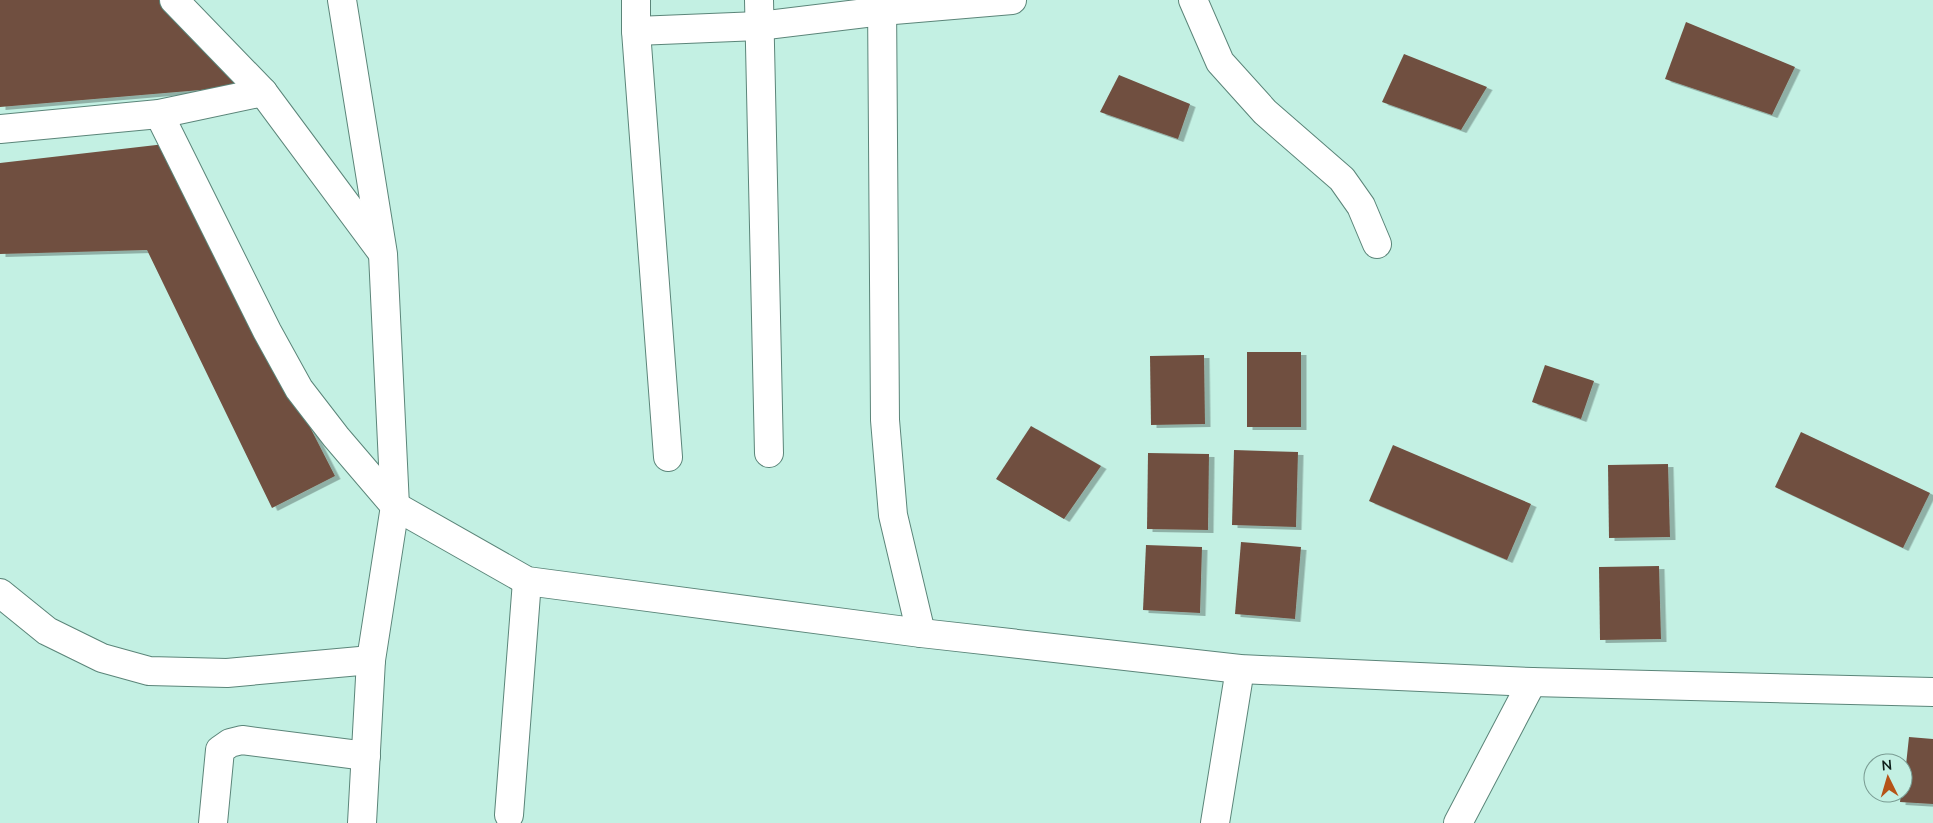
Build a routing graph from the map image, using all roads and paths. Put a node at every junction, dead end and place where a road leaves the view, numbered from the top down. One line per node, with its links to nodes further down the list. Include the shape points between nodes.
1 (174, 0): 9 (street)
2 (342, 0): 13 (street)
3 (636, 0): 8 (street)
4 (1012, 0): 6 (street)
5 (1193, 0): 12 (street, via 1220,62 1265,112 1342,179 1361,206)
6 (882, 5): 7 (street); 19 (street, via 885,420 893,515)
7 (759, 13): 8 (street); 14 (street)
8 (636, 31): 15 (street)
9 (263, 92): 10 (street); 13 (street)
10 (159, 114): 11 (street); 16 (street, via 266,331 300,389)
11 (0, 129)
12 (1377, 244)
13 (383, 254): 16 (street)
14 (769, 454)
15 (668, 457)
16 (395, 506): 17 (street); 20 (street)
17 (527, 581): 19 (street); 25 (street)
18 (0, 593): 20 (street, via 47,631 102,658 149,671 227,673)
19 (920, 633): 21 (street)
20 (371, 660): 24 (street)
21 (1240, 669): 22 (street); 28 (street)
22 (1532, 682): 23 (street); 29 (street)
23 (1933, 692)
24 (367, 752): 26 (street, via 242,740 230,744 220,750); 27 (street)
25 (509, 815)
26 (213, 823)
27 (362, 823)
28 (1215, 823)
29 (1458, 823)

